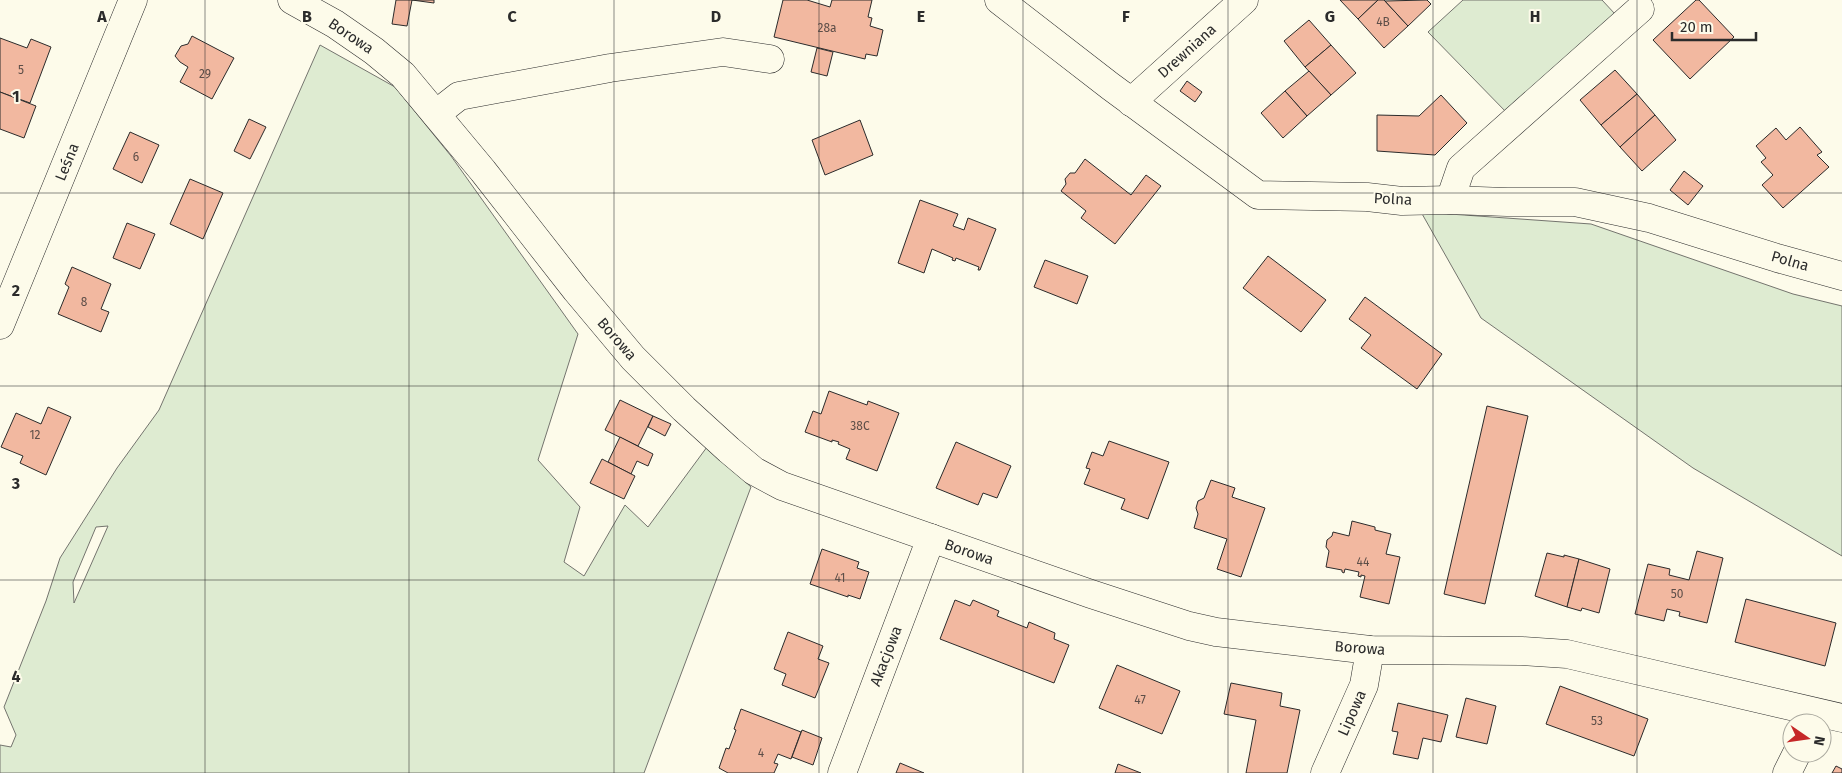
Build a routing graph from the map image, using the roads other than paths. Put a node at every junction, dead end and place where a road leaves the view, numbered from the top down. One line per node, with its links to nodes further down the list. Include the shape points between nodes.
1 (133, 0): 11 (street, Leśna)
2 (292, 0): 8 (street, Borowa, via 374,51 403,75)
3 (999, 0): 7 (street, Polna)
4 (1244, 0): 7 (street, Drewniana)
5 (1640, 9): 9 (street, via 1461,168)
6 (770, 59): 8 (street, via 723,52 610,68 459,96)
7 (1131, 102): 9 (street, Polna, via 1258,195)
8 (436, 114): 12 (street, Borowa, via 633,358 728,450 782,486)
9 (1450, 200): 10 (street, Polna, via 1575,202 1649,218)
10 (1842, 276)
11 (0, 325)
12 (931, 538): 13 (street, Borowa, via 1189,626); 15 (street, Akacjowa)
13 (1370, 650): 14 (street, Borowa, via 1567,654); 16 (street, Lipowa, via 1364,685)
14 (1803, 713)
15 (842, 773)
16 (1325, 773)

